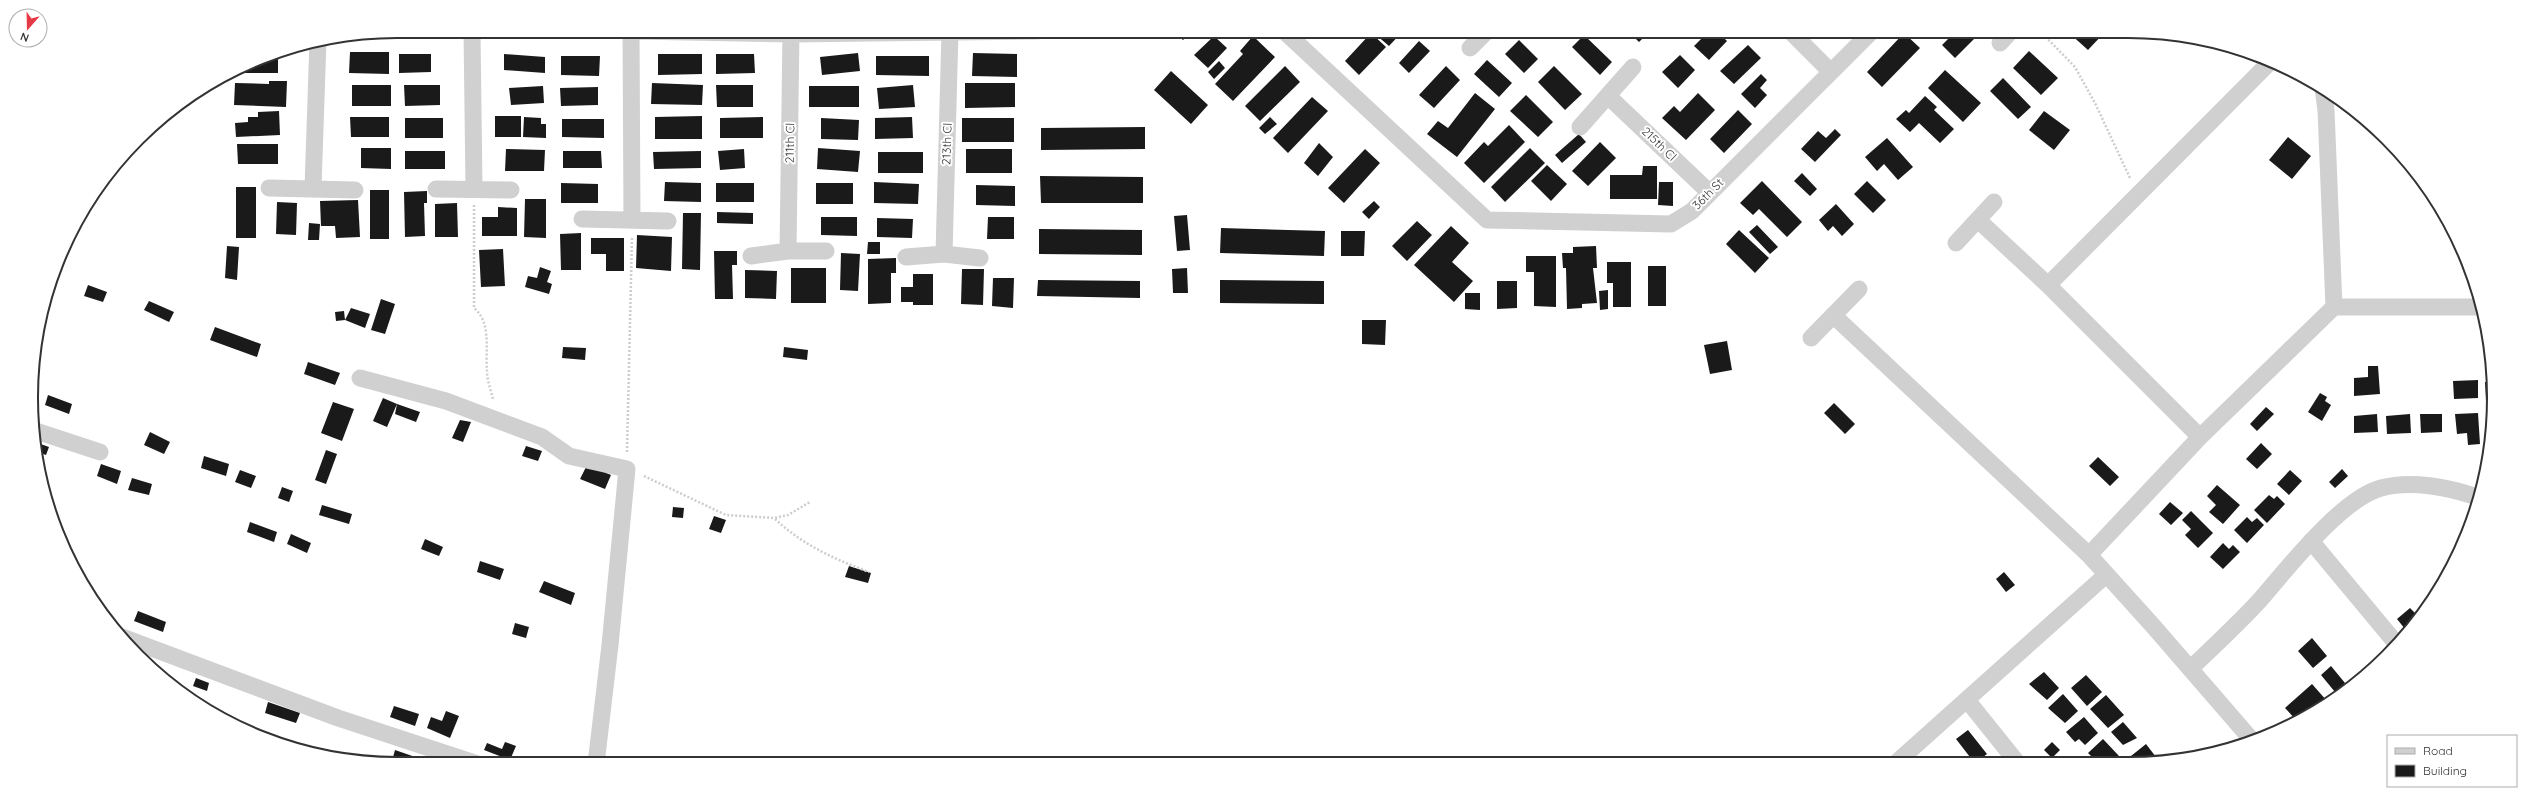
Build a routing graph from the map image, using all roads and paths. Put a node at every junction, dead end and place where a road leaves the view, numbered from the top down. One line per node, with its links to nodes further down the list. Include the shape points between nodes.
1 (472, 38): 22 (street)
2 (631, 38): 30 (street)
3 (791, 38): 34 (street, 211th Cl)
4 (950, 38): 36 (street, 213th Cl)
5 (1292, 38): 26 (street, 36th St, via 1487,220 1672,224 1692,211)
6 (1480, 38): 13 (street)
7 (1797, 38): 16 (street)
8 (1865, 38): 16 (street, 36th St)
9 (2005, 38): 11 (street)
10 (2047, 38): 27 (path, via 2075,67 2095,103)
11 (2000, 43)
12 (318, 47): 21 (street)
13 (1470, 48)
14 (2266, 66): 27 (street)
15 (1633, 67): 17 (street)
16 (1831, 72): 26 (street, 36th St)
17 (1608, 96): 19 (street); 26 (street, 215th Cl)
18 (2324, 97): 42 (street)
19 (1580, 127)
20 (269, 188): 21 (street)
21 (313, 188): 24 (street)
22 (474, 188): 23 (street); 25 (street); 47 (path, via 474,308 481,314 486,330 487,372 496,412)
23 (436, 189)
24 (355, 190)
25 (511, 190)
26 (1710, 193)
27 (2138, 195): 40 (street)
28 (1994, 202): 31 (street)
29 (582, 219): 30 (street)
30 (632, 220): 32 (street); 51 (path)
31 (1978, 220): 33 (street); 40 (street)
32 (668, 221)
33 (1956, 243)
34 (788, 251): 35 (street); 37 (street)
35 (826, 252)
36 (944, 254): 38 (street); 39 (street)
37 (751, 256)
38 (906, 258)
39 (980, 258)
40 (2048, 286): 49 (street)
41 (1859, 289): 44 (street)
42 (2334, 307): 43 (street); 49 (street)
43 (2476, 307)
44 (1833, 315): 45 (street); 56 (street)
45 (1811, 338)
46 (360, 378): 47 (street, via 446,401)
47 (506, 424): 51 (street, via 542,437 569,456)
48 (40, 432): 50 (street)
49 (2200, 437): 56 (street)
50 (100, 452)
51 (627, 469): 54 (path, via 726,515); 65 (street)
52 (2473, 496): 55 (street, via 2433,487 2407,485 2381,488 2362,498)
53 (810, 502): 54 (path, via 788,515)
54 (774, 518): 57 (path, via 790,533 822,553)
55 (2311, 541): 59 (street); 61 (street, via 2237,625)
56 (2089, 555): 58 (street)
57 (870, 572)
58 (2106, 575): 61 (street); 62 (street)
59 (2393, 640)
60 (133, 641): 64 (street, via 338,718)
61 (2191, 668): 63 (street)
62 (1967, 700): 66 (street); 67 (street)
63 (2248, 736)
64 (457, 757)
65 (597, 757)
66 (1903, 757)
67 (2013, 757)

